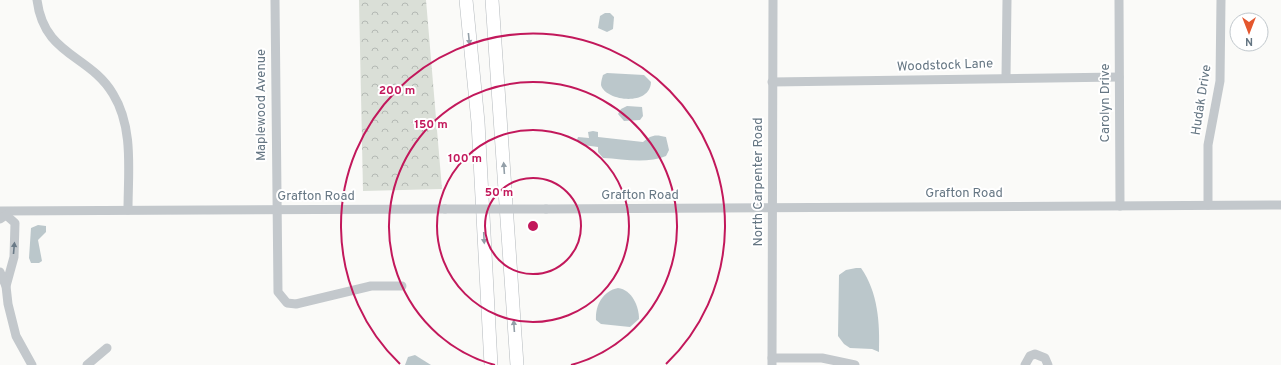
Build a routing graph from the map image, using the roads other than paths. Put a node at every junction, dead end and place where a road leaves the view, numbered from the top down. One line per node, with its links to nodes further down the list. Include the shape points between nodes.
1 (37, 0): 16 (street, via 42,20 52,38 67,53 99,76 120,106 128,140)
2 (275, 0): 17 (street, Maplewood Avenue)
3 (466, 0): 26 (highway, one-way to 26, via 478,122)
4 (492, 0): 27 (highway, one-way to 4)
5 (773, 0): 11 (street, North Carpenter Road)
6 (1007, 0): 9 (street)
7 (1119, 0): 10 (street, Carolyn Drive)
8 (1222, 0): 12 (street, Hudak Drive, via 1220,81 1208,145)
9 (1006, 77): 10 (street, Woodstock Lane); 11 (street, Woodstock Lane)
10 (1119, 77): 14 (street, Carolyn Drive)
11 (772, 82): 15 (street, North Carpenter Road)
12 (1208, 205): 13 (street, Grafton Road); 14 (street, Grafton Road)
13 (1281, 205)
14 (1120, 206): 15 (street, Grafton Road)
15 (772, 208): 17 (street, Grafton Road, bridge); 23 (street, North Carpenter Road)
16 (128, 210): 17 (street, Grafton Road); 18 (street, Grafton Road)
17 (276, 210): 21 (street, Maplewood Avenue, via 277,289 287,303 299,304 374,286)
18 (3, 214): 20 (street, one-way to 18, via 14,257 15,223)
19 (0, 272): 20 (street)
20 (6, 286): 24 (street, via 14,330 21,348)
21 (402, 286)
22 (107, 348): 25 (street)
23 (772, 361): 28 (street, via 822,358)
24 (32, 365)
25 (87, 365)
26 (491, 365)
27 (517, 365)
28 (855, 365)
29 (1025, 365): 30 (street, via 1030,356 1035,354 1045,358)
30 (1048, 365)

